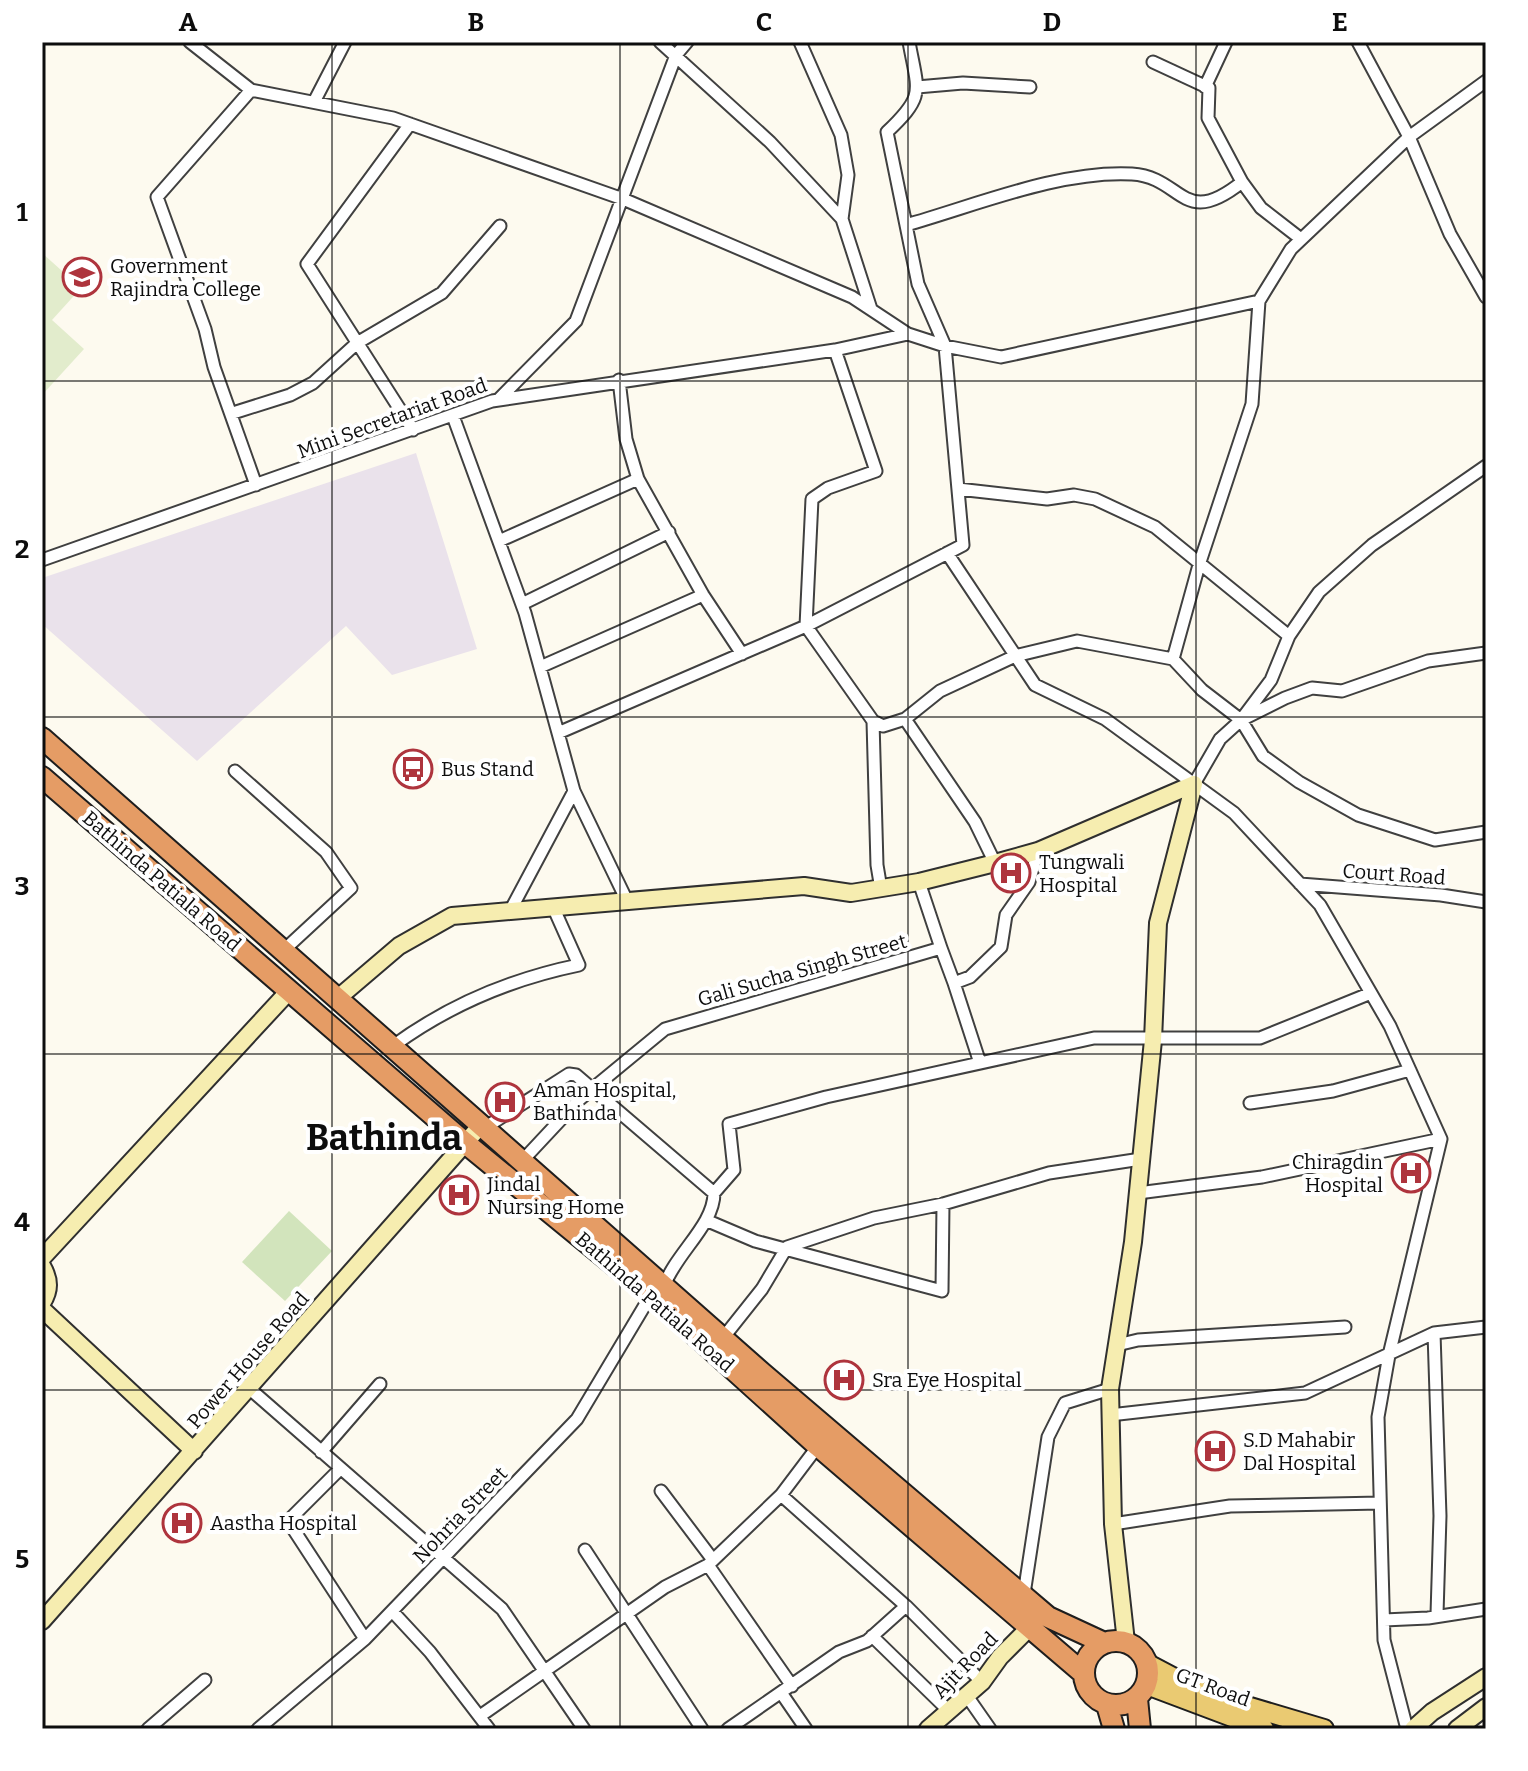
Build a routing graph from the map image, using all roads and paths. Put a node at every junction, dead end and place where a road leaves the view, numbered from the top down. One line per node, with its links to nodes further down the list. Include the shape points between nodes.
1 (190, 42): 15 (street)
2 (345, 42): 16 (street)
3 (660, 42): 9 (street)
4 (687, 42): 9 (street)
5 (800, 42): 21 (street, via 841,135 848,175)
6 (909, 42): 12 (street)
7 (1226, 42): 14 (street)
8 (1358, 42): 18 (street)
9 (676, 55): 20 (street); 21 (street, via 770,142)
10 (1153, 62): 14 (street)
11 (1486, 81): 18 (street)
12 (917, 87): 13 (street); 22 (street, via 912,108 887,132)
13 (1030, 87)
14 (1205, 87): 19 (street, via 1208,118)
15 (251, 90): 16 (street); 34 (street, via 157,197)
16 (314, 102): 17 (street)
17 (410, 124): 20 (street); 29 (street, via 307,264)
18 (1409, 137): 24 (street); 25 (street, via 1450,234)
19 (1242, 182): 22 (street, via 1224,197 1196,204 1135,174 1089,174); 24 (street, via 1261,208)
20 (623, 199): 27 (street); 33 (street, via 576,321)
21 (842, 219): 27 (street)
22 (906, 225): 30 (street, via 918,284)
23 (500, 226): 29 (street, via 442,293)
24 (1301, 239): 26 (street)
25 (1486, 297)
26 (1259, 301): 30 (street, via 1001,357); 45 (street, via 1252,404)
27 (871, 309): 28 (street)
28 (908, 334): 30 (street); 31 (street, Mini Secretariat Road)
29 (357, 343): 34 (street, via 313,383); 36 (street)
30 (945, 346): 40 (street)
31 (835, 350): 32 (street, Mini Secretariat Road); 48 (street, via 876,471 812,499)
32 (619, 380): 33 (street, Mini Secretariat Road); 38 (street, via 626,439)
33 (499, 399): 35 (street, Mini Secretariat Road)
34 (233, 413): 39 (street)
35 (453, 416): 36 (street, Mini Secretariat Road); 42 (street)
36 (413, 430): 39 (street, Mini Secretariat Road)
37 (1486, 466): 49 (street, via 1372,545 1319,592)
38 (638, 479): 41 (street); 42 (street)
39 (256, 485): 44 (street, Mini Secretariat Road)
40 (958, 489): 43 (street, via 963,545); 45 (street, via 1095,499 1155,527)
41 (669, 532): 46 (street); 47 (street)
42 (499, 541): 47 (street)
43 (947, 553): 48 (street); 52 (street)
44 (42, 560)
45 (1199, 565): 49 (street); 53 (street)
46 (703, 595): 50 (street); 54 (street)
47 (522, 604): 54 (street)
48 (806, 626): 50 (street); 57 (street)
49 (1289, 636): 56 (street, via 1271,680)
50 (742, 654): 58 (street)
51 (1486, 654): 56 (street, via 1428,661 1342,691 1312,688)
52 (1015, 656): 53 (street, via 1077,641); 55 (street, via 940,691); 62 (street, via 1035,685 1105,719)
53 (1173, 659): 56 (street)
54 (540, 667): 58 (street)
55 (905, 719): 57 (street, via 883,726); 66 (street, via 975,822)
56 (1241, 720): 62 (street, via 1220,739); 64 (street, via 1263,756 1358,815 1435,840)
57 (873, 721): 69 (street)
58 (558, 733): 63 (street)
59 (42, 738): 75 (highway)
60 (235, 771): 75 (street, via 326,852 351,888)
61 (42, 777): 77 (highway, Bathinda Patiala Road)
62 (1194, 784): 65 (street); 68 (street, via 1234,813); 80 (street, via 1158,923)
63 (574, 791): 71 (street); 73 (street)
64 (1486, 832)
65 (1038, 851): 66 (street); 76 (street, via 1029,882 1006,915 1001,947 970,977)
66 (995, 863): 67 (street)
67 (919, 882): 69 (street); 74 (street)
68 (1299, 884): 70 (street, Court Road); 78 (street, via 1320,905)
69 (881, 889): 71 (street, via 851,893 804,886)
70 (1486, 902)
71 (628, 903): 72 (street)
72 (554, 909): 73 (street); 81 (street, via 579,965 478,996 432,1018)
73 (509, 913): 79 (street, via 452,916 399,946)
74 (941, 948): 76 (street); 84 (street, Gali Sucha Singh Street, via 665,1029)
75 (284, 950): 79 (highway)
76 (954, 983): 82 (street)
77 (289, 991): 88 (highway, Bathinda Patiala Road); 96 (street)
78 (1371, 993): 80 (street, via 1260,1038); 83 (street)
79 (338, 998): 81 (highway)
80 (1153, 1040): 82 (street, via 1094,1038); 89 (street)
81 (393, 1046): 86 (highway)
82 (980, 1063): 91 (street, via 729,1124 734,1170)
83 (1410, 1070): 85 (street, via 1333,1091); 87 (street)
84 (593, 1091): 86 (street, via 569,1074); 90 (street, Gali Sucha Singh Street); 91 (street)
85 (1250, 1103)
86 (484, 1126): 88 (street, Power House Road); 90 (highway)
87 (1441, 1139): 92 (street, via 1262,1177); 105 (street)
88 (464, 1142): 98 (highway, Bathinda Patiala Road); 107 (street, Power House Road)
89 (1141, 1159): 92 (street); 93 (street, via 1049,1173)
90 (523, 1160): 98 (highway)
91 (714, 1193): 94 (street)
92 (1138, 1193): 104 (street)
93 (943, 1204): 95 (street, via 874,1218); 95 (street, via 942,1291)
94 (708, 1221): 95 (street, via 755,1241); 98 (street, Nohria Street)
95 (787, 1247): 103 (street)
96 (42, 1258)
97 (42, 1266): 99 (street, via 48,1277)
98 (658, 1290): 103 (highway); 110 (highway, Bathinda Patiala Road); 119 (street, Nohria Street, via 577,1419)
99 (42, 1306): 111 (street)
100 (1345, 1327): 104 (street)
101 (1486, 1327): 102 (street)
102 (1434, 1333): 105 (street); 126 (street, via 1440,1516)
103 (723, 1338): 121 (highway)
104 (1117, 1345): 108 (street)
105 (1389, 1355): 109 (street, via 1305,1393); 116 (street, via 1378,1417)
106 (380, 1384): 112 (street)
107 (250, 1389): 111 (street, Power House Road); 112 (street)
108 (1110, 1389): 109 (street); 121 (street, via 1065,1403 1048,1437)
109 (1110, 1415): 117 (street)
110 (818, 1446): 115 (street); 129 (highway, Bathinda Patiala Road)
111 (194, 1451): 128 (street, Power House Road)
112 (321, 1452): 113 (street)
113 (340, 1469): 119 (street); 131 (street, via 288,1521)
114 (661, 1491): 120 (street)
115 (781, 1495): 120 (street); 122 (street)
116 (1380, 1503): 117 (street, via 1230,1506); 127 (street)
117 (1113, 1524): 133 (street)
118 (585, 1550): 125 (street)
119 (443, 1559): 124 (street, Nohria Street); 135 (street, via 502,1609)
120 (710, 1562): 125 (street); 140 (street)
121 (1024, 1594): 132 (highway, via 1048,1617)
122 (906, 1606): 130 (street); 139 (street)
123 (1486, 1609): 126 (street)
124 (392, 1611): 131 (street, Nohria Street); 147 (street)
125 (628, 1614): 135 (street); 152 (street)
126 (1437, 1614): 127 (street)
127 (1384, 1620): 161 (street, via 1384,1640)
128 (42, 1621)
129 (1029, 1628): 136 (highway, Bathinda Patiala Road); 139 (street, Ajit Road)
130 (872, 1636): 140 (street); 146 (street)
131 (365, 1639): 149 (street, Nohria Street)
132 (1102, 1642): 133 (highway); 136 (highway, via 1089,1655)
133 (1126, 1642): 134 (highway, via 1136,1646)
134 (1148, 1664): 141 (highway); 160 (main road, via 1203,1693)
135 (544, 1672): 147 (street); 151 (street)
136 (1083, 1673): 144 (highway, via 1090,1693)
137 (1486, 1677): 161 (street)
138 (205, 1680): 148 (street)
139 (982, 1682): 143 (street, Ajit Road)
140 (792, 1686): 142 (street)
141 (1142, 1692): 144 (highway, via 1117,1706); 158 (highway); 159 (main road, GT Road)
142 (782, 1694): 153 (street); 154 (street)
143 (967, 1696): 146 (street, Ajit Road); 156 (street)
144 (1107, 1705): 157 (highway)
145 (1486, 1707): 162 (street)
146 (949, 1711): 155 (street, Ajit Road)
147 (480, 1716): 150 (street)
148 (148, 1729)
149 (258, 1729)
150 (489, 1729)
151 (584, 1729)
152 (702, 1729)
153 (728, 1729)
154 (806, 1729)
155 (928, 1729)
156 (990, 1729)
157 (1114, 1729)
158 (1140, 1729)
159 (1264, 1729)
160 (1324, 1729)
161 (1410, 1729)
162 (1457, 1729)

